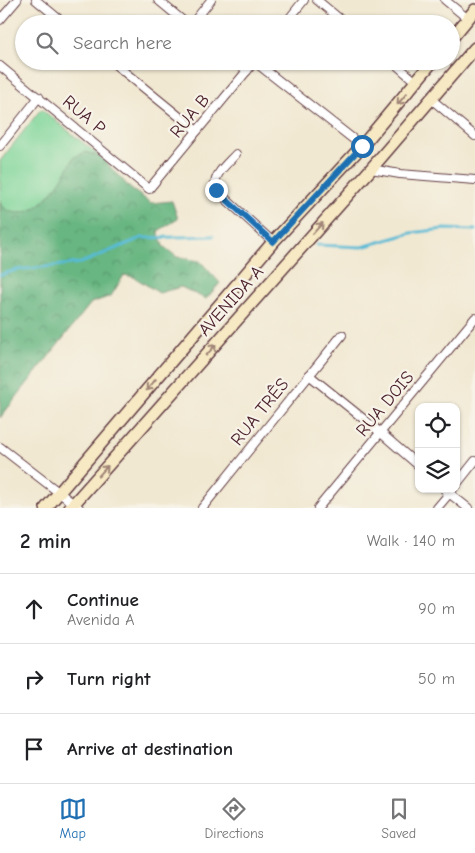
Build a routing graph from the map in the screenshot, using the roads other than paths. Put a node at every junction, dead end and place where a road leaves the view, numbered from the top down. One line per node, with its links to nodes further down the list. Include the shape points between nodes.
1 (17, 0): 14 (street)
2 (36, 0): 9 (street)
3 (158, 0): 10 (street)
4 (211, 0): 11 (street)
5 (304, 0): 12 (street)
6 (318, 0): 13 (street)
7 (444, 0): 8 (street)
8 (471, 14): 15 (street)
9 (54, 15)
10 (176, 15)
11 (199, 15)
12 (292, 15)
13 (336, 15)
14 (0, 20)
15 (460, 28)
16 (475, 48): 17 (street, AVENIDA A)
17 (460, 65)
18 (0, 66): 26 (street, RUA P)
19 (122, 70): 28 (street)
20 (266, 70): 31 (street)
21 (402, 70): 25 (street)
22 (426, 70): 25 (street, AVENIDA A)
23 (455, 70): 27 (street, AVENIDA A)
24 (247, 71): 28 (street, RUA B)
25 (416, 82): 31 (street, AVENIDA A, one-way to 31)
26 (39, 97): 30 (street); 35 (street, RUA P)
27 (430, 98): 29 (street); 33 (street, AVENIDA A)
28 (197, 131): 35 (street, RUA B)
29 (475, 136)
30 (0, 146)
31 (362, 146): 36 (street, AVENIDA A)
32 (236, 154): 36 (street, via 215,178 216,190)
33 (371, 169): 34 (street); 48 (street, AVENIDA A, one-way to 33)
34 (475, 180)
35 (149, 189)
36 (273, 242): 47 (street, AVENIDA A, one-way to 47)
37 (475, 318): 40 (street, RUA DOIS)
38 (342, 335): 39 (street, RUA TRÊS)
39 (309, 375): 40 (street); 50 (street, RUA TRÊS)
40 (381, 433): 43 (street); 51 (street, RUA DOIS)
41 (0, 447): 47 (street)
42 (475, 462): 44 (street)
43 (415, 463)
44 (460, 480)
45 (448, 493): 52 (street)
46 (451, 493): 53 (street)
47 (58, 494): 48 (street); 49 (street, AVENIDA A)
48 (74, 507)
49 (46, 508)
50 (202, 508)
51 (318, 508)
52 (437, 508)
53 (468, 508)

